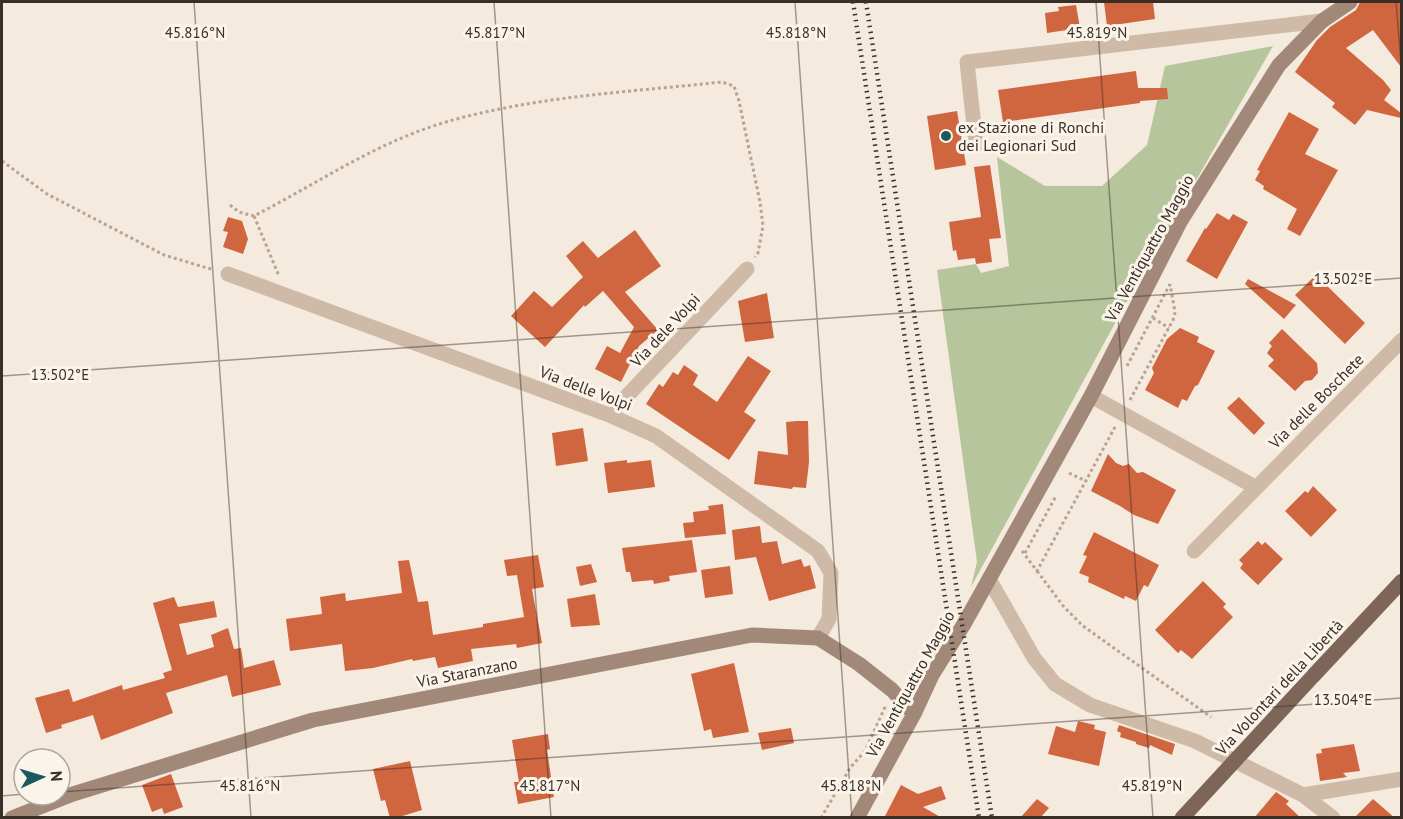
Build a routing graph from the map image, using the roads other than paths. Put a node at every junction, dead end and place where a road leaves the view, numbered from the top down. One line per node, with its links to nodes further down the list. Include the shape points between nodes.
1 (1350, 2): 2 (street, Via Ventiquattro Maggio)
2 (1322, 21): 3 (street, via 967,62); 7 (street, Via Ventiquattro Maggio, via 1279,64 1180,222)
3 (976, 145)
4 (747, 269): 8 (street, Via dele Volpi)
5 (228, 274): 8 (street, Via delle Volpi)
6 (1401, 340): 9 (street, Via delle Boschete)
7 (1091, 396): 9 (street); 11 (street, Via Ventiquattro Maggio)
8 (609, 415): 13 (street, Via delle Volpi, via 656,435 818,551 831,573 829,619)
9 (1255, 487): 10 (street, Via delle Boschete)
10 (1194, 551)
11 (989, 579): 14 (street, Via Ventiquattro Maggio, via 932,675); 16 (street, via 1034,658 1055,684 1090,705 1195,741)
12 (1401, 581): 19 (main road, Via Volontari della Libertà, bridge)
13 (818, 638): 14 (street, Via Staranzano, via 892,690); 17 (street, Via Staranzano, via 752,635 313,720 74,794)
14 (914, 714): 18 (street, Via Ventiquattro Maggio)
15 (1401, 779): 16 (street)
16 (1303, 795): 20 (street)
17 (12, 818)
18 (857, 818)
19 (1182, 818)
20 (1333, 818)

